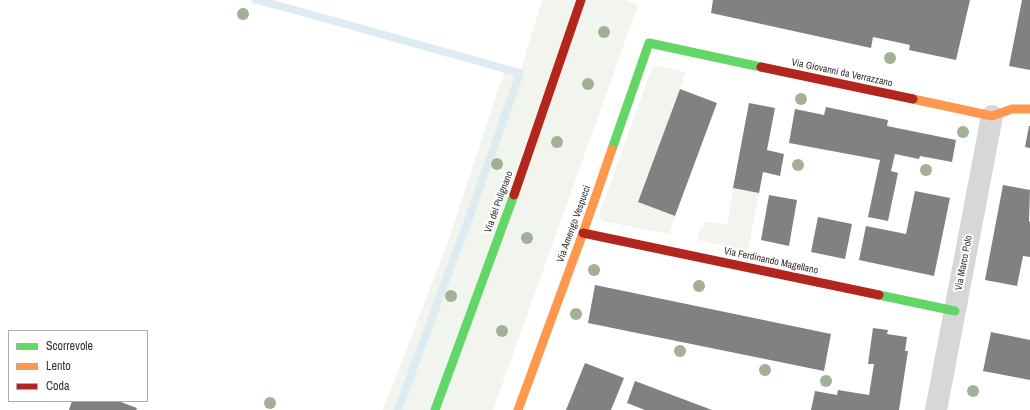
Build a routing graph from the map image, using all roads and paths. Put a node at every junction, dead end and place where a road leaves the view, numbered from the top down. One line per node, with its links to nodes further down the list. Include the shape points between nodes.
1 (581, 0): 7 (street, Via del Pulignano, via 527,158)
2 (649, 44): 4 (street, Via Giovanni da Verrazzano); 5 (street, Via Amerigo Vespucci)
3 (1030, 109): 4 (street, via 1012,109)
4 (992, 116): 6 (street, Via Marco Polo)
5 (583, 233): 6 (street, Via Ferdinando Magellano); 8 (street, Via Amerigo Vespucci)
6 (955, 311): 9 (street, Via Marco Polo)
7 (435, 410)
8 (518, 410)
9 (936, 410)

